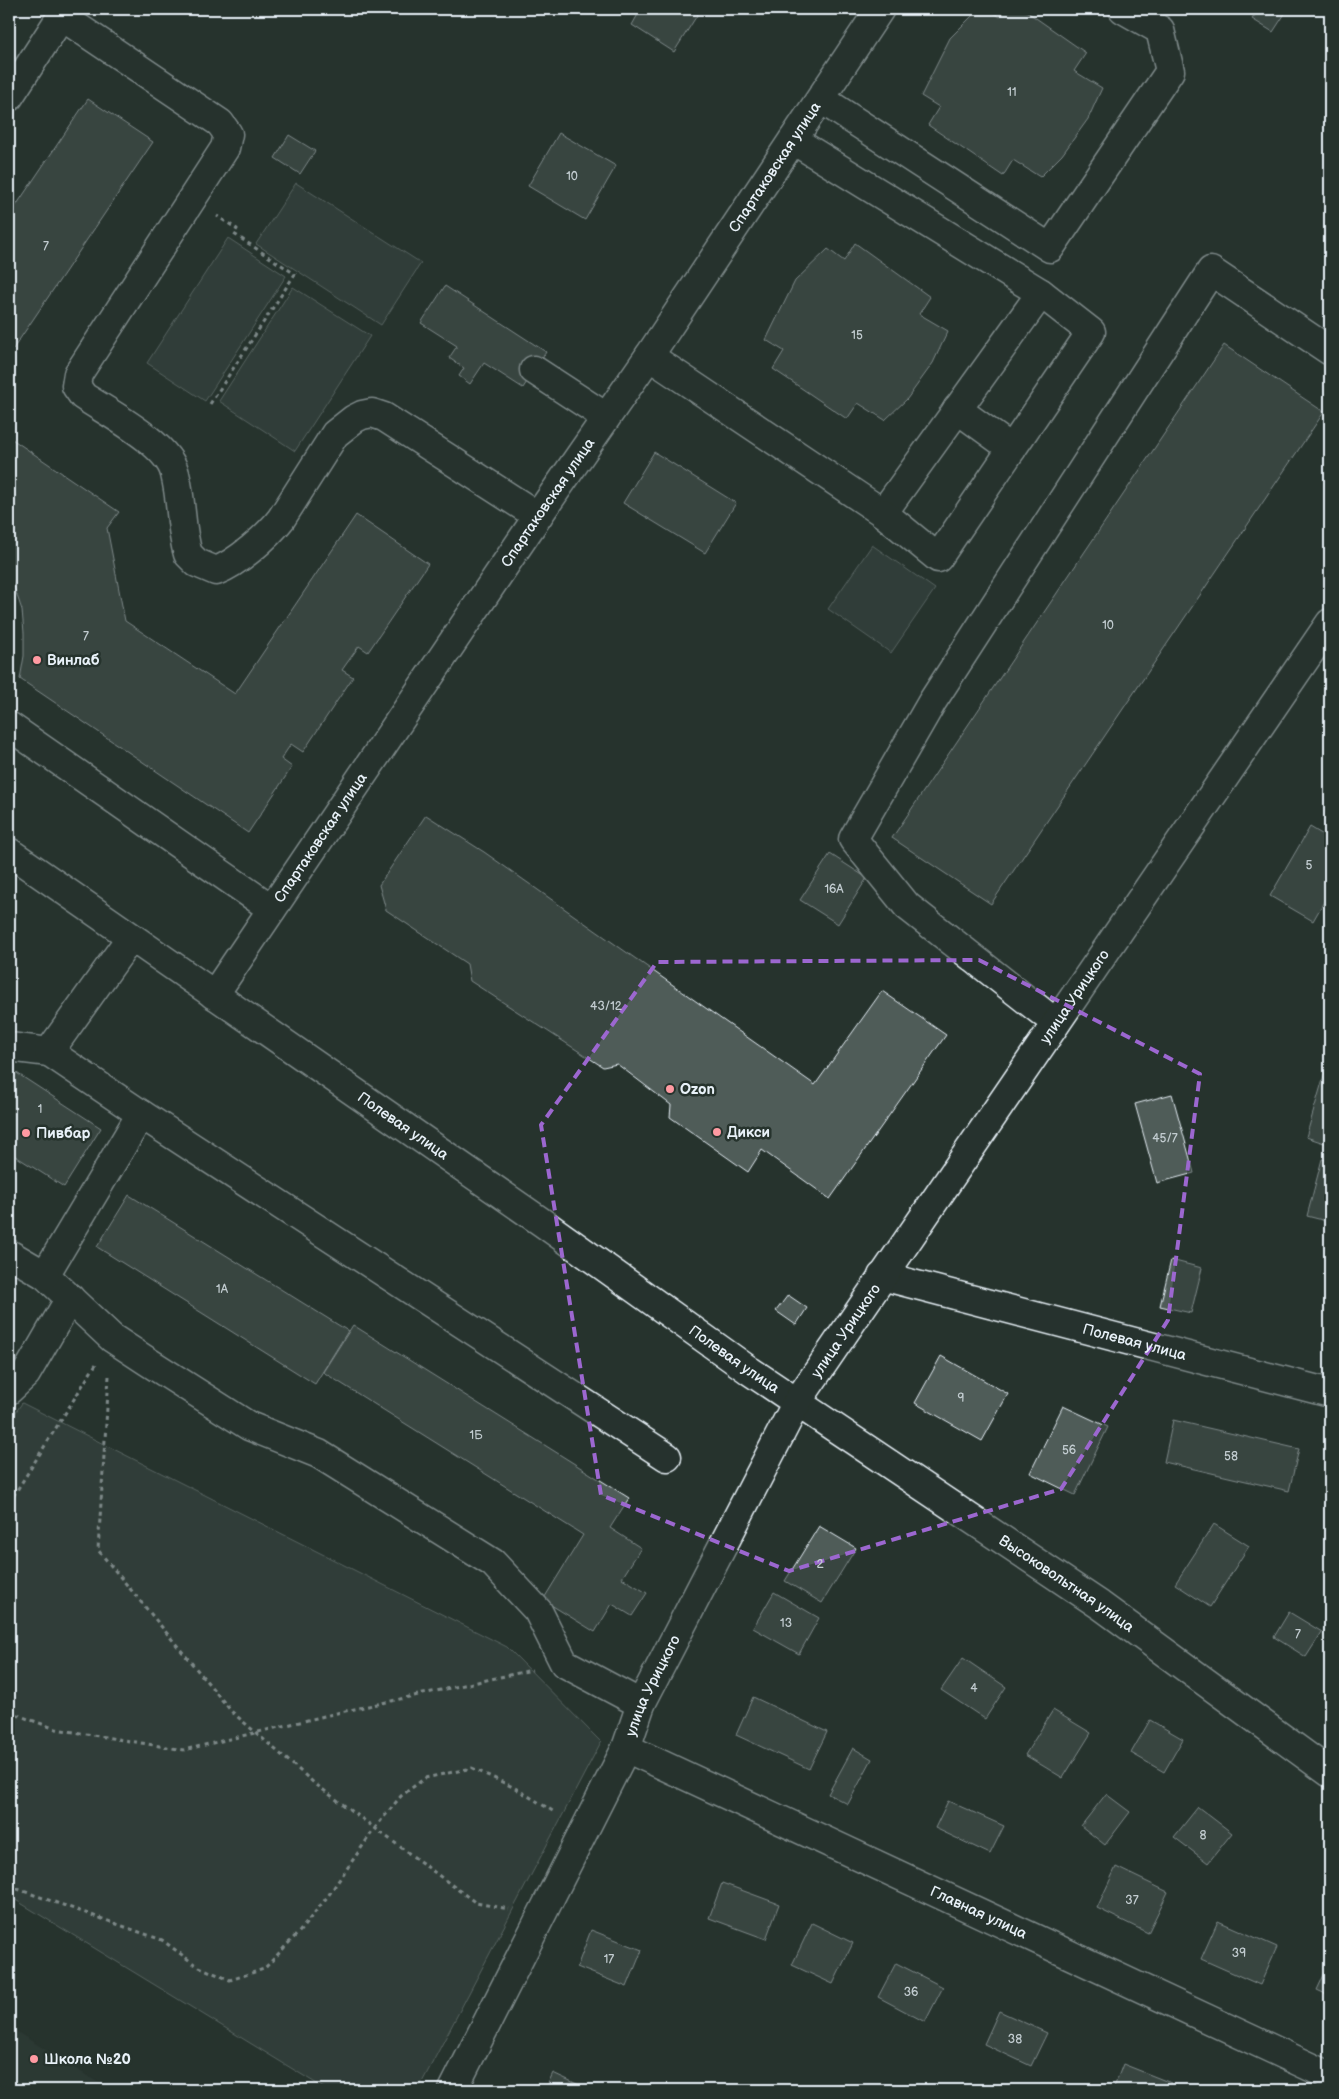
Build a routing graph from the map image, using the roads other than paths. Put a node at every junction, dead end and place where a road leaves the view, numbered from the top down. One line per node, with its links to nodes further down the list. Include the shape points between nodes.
1 (880, 9): 5 (street, Спартаковская улица)
2 (1123, 9): 5 (street, via 1160,30 1170,71 1050,248)
3 (64, 12): 4 (street); 15 (street, via 220,123 228,134 225,148 78,374 76,386 83,396 158,446 168,458 175,472 188,554 197,563 216,571 272,531 335,434 354,419 372,412)
4 (9, 97)
5 (821, 99): 6 (street, Спартаковская улица)
6 (793, 140): 7 (street); 9 (street, Спартаковская улица)
7 (1041, 293): 11 (street); 13 (street, via 1091,332)
8 (1330, 351): 22 (street, via 1211,270 932,702 853,839 907,906)
9 (649, 356): 12 (street, Спартаковская улица); 14 (street)
10 (534, 370): 12 (street)
11 (957, 409): 13 (street); 14 (street)
12 (606, 417): 15 (street, Спартаковская улица)
13 (1012, 449): 14 (street, via 938,558)
14 (883, 513)
15 (538, 516): 19 (street, Спартаковская улица)
16 (1330, 624): 22 (street, улица Урицкого)
17 (9, 726): 19 (street)
18 (9, 852): 20 (street, Полевая улица)
19 (272, 909): 21 (street, Спартаковская улица)
20 (131, 937): 21 (street, Полевая улица); 24 (street)
21 (214, 995): 32 (street, Полевая улица)
22 (1056, 1023): 28 (street, улица Урицкого)
23 (9, 1047): 24 (street)
24 (49, 1052): 25 (street)
25 (141, 1114): 27 (street); 33 (street)
26 (9, 1254): 27 (street)
27 (46, 1275): 29 (street)
28 (882, 1276): 31 (street, Полевая улица); 32 (street, улица Урицкого)
29 (70, 1298): 30 (street, via 26,1374); 34 (street, via 112,1338 249,1426 320,1454 493,1563 538,1611 564,1663)
30 (9, 1390)
31 (1330, 1393)
32 (797, 1402): 34 (street, улица Урицкого); 36 (street, Высоковольтная улица, via 1100,1606)
33 (668, 1458)
34 (641, 1704): 35 (street, улица Урицкого)
35 (626, 1748): 37 (street, Главная улица); 38 (street, улица Урицкого)
36 (1330, 1773)
37 (1330, 2076)
38 (453, 2090)

